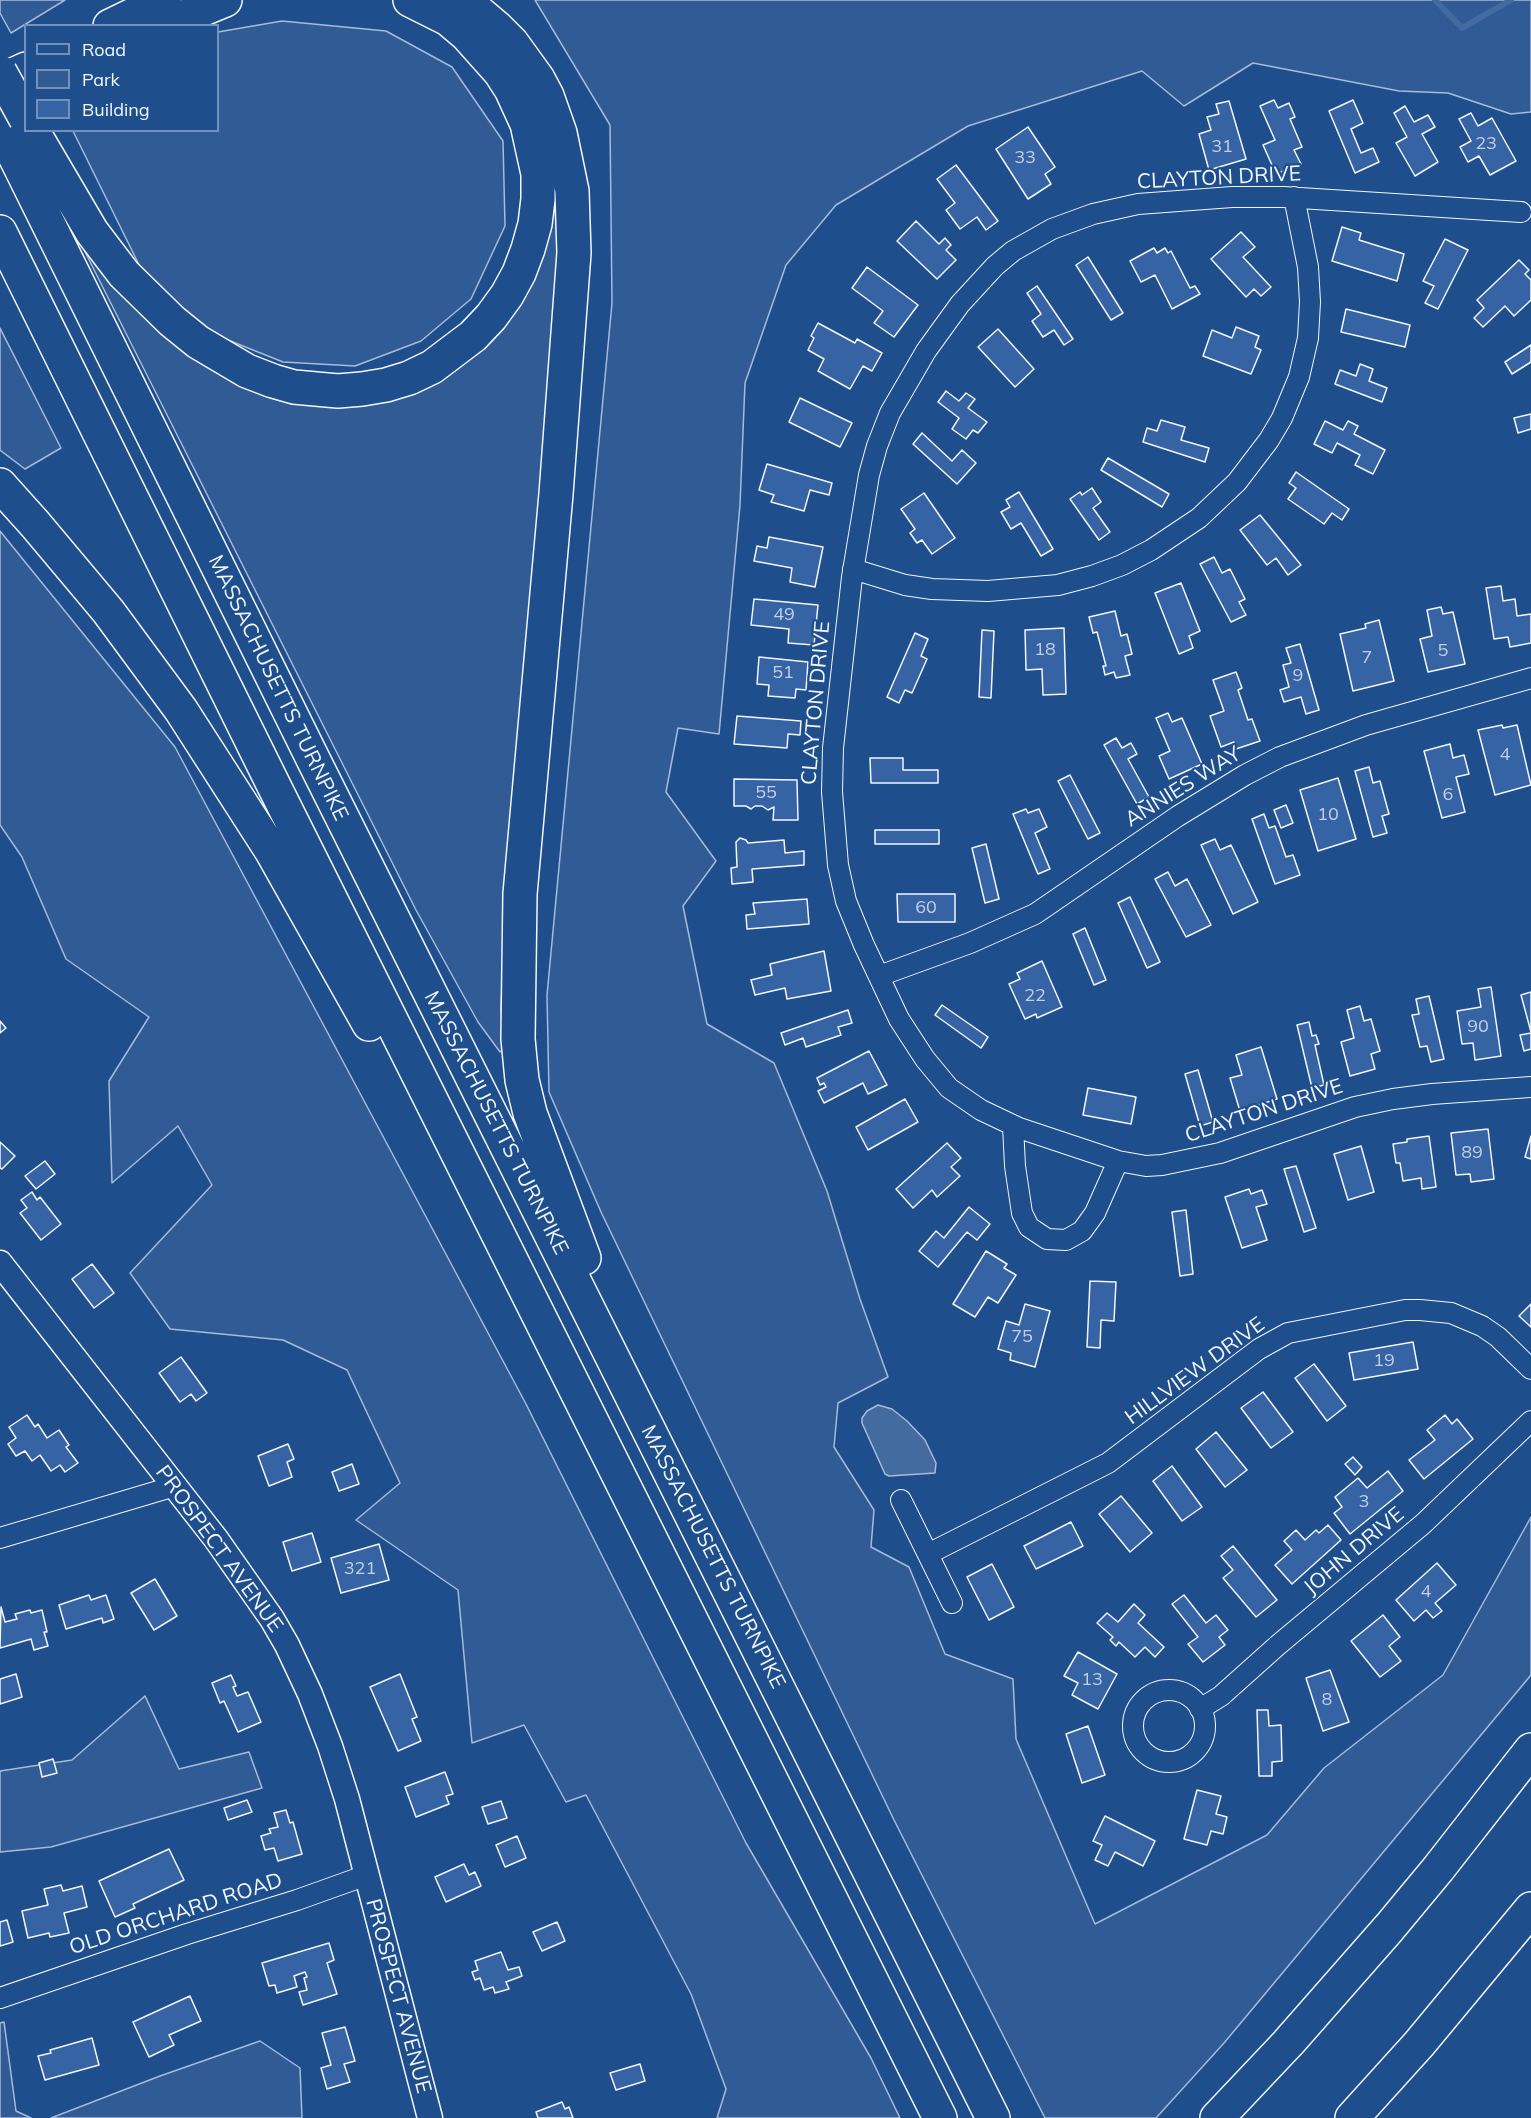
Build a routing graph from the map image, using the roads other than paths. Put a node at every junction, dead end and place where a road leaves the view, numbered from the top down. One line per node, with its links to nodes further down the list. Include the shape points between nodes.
1 (164, 0): 5 (highway)
2 (225, 0): 6 (highway)
3 (410, 0): 14 (highway, via 448,19 467,34 511,88 527,124 538,199 528,249 507,296 473,336 432,367 409,378 362,389 316,390 273,381 222,357 172,321 124,274)
4 (464, 0): 28 (highway, via 512,44 546,96 567,162 574,220 564,389 520,894 517,997 522,1080 541,1146)
5 (114, 24)
6 (167, 24)
7 (24, 70): 9 (highway)
8 (0, 72): 13 (highway, bridge)
9 (0, 81)
10 (24, 93): 11 (highway)
11 (0, 104)
12 (0, 126): 14 (highway, MASSACHUSETTS TURNPIKE)
13 (24, 127)
14 (29, 139): 28 (highway, MASSACHUSETTS TURNPIKE)
15 (1294, 197): 16 (street, CLAYTON DRIVE); 19 (street, CLAYTON DRIVE, via 1185,200 1138,204 1093,214 1033,238 995,266 942,327 890,413 869,475); 19 (street, via 1311,302 1299,377 1269,440 1237,482 1205,512 1178,533 1122,565 1058,585 988,591 932,589)
16 (1528, 215)
17 (0, 232): 37 (highway)
18 (0, 485): 37 (highway, via 69,563 145,660 271,850 413,1107 624,1514 712,1696)
19 (853, 569): 21 (street, CLAYTON DRIVE, via 833,748 834,828 846,901)
20 (1531, 678): 21 (street, ANNIES WAY, via 1366,725 1280,757 1211,795 1035,914)
21 (879, 976): 23 (street, CLAYTON DRIVE, via 899,1019 949,1088)
22 (1531, 1087): 24 (street, CLAYTON DRIVE, via 1393,1099 1327,1115 1193,1160 1146,1166)
23 (1013, 1126): 24 (street, CLAYTON DRIVE); 24 (street, via 1022,1213 1029,1227 1047,1239 1066,1240 1082,1231 1095,1213)
24 (1118, 1161)
25 (0, 1263): 29 (street, PROSPECT AVENUE)
26 (1531, 1369): 32 (street, HILLVIEW DRIVE, via 1498,1337 1451,1313 1405,1310 1288,1333 1260,1349 1108,1463)
27 (1531, 1421): 34 (street, JOHN DRIVE, via 1423,1524 1221,1696)
28 (658, 1447): 42 (highway, MASSACHUSETTS TURNPIKE)
29 (175, 1486): 31 (street); 36 (street, PROSPECT AVENUE, via 239,1569 287,1645 330,1746)
30 (901, 1500): 32 (street)
31 (0, 1538)
32 (928, 1554): 33 (street)
33 (952, 1603)
34 (1200, 1709)
35 (1531, 1750): 43 (highway, via 1389,1928)
36 (367, 1875): 39 (street, OLD ORCHARD ROAD); 40 (street, PROSPECT AVENUE)
37 (822, 1882): 41 (highway)
38 (1531, 1909): 44 (highway)
39 (0, 1998)
40 (430, 2118)
41 (940, 2118)
42 (993, 2118)
43 (1217, 2118)
44 (1352, 2118)

